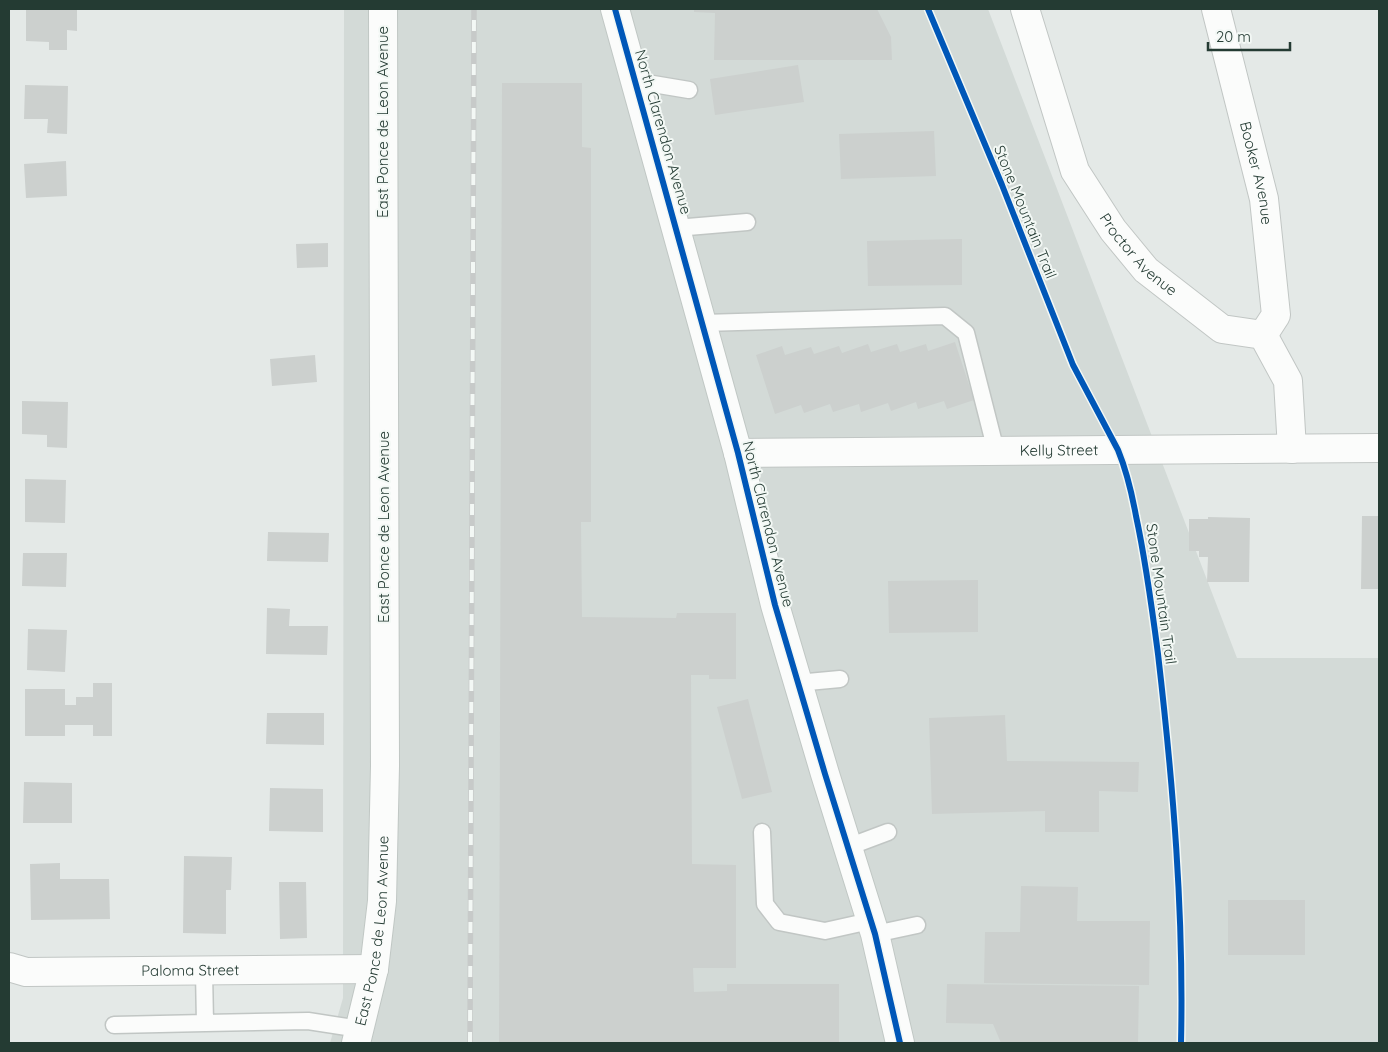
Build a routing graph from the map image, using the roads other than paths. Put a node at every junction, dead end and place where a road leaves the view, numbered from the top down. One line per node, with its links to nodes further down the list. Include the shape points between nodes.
1 (383, 9): 23 (street, East Ponce de Leon Avenue, via 385,766 382,901)
2 (615, 9): 5 (street, North Clarendon Avenue)
3 (1025, 9): 10 (street, Proctor Avenue, via 1075,171 1113,230 1146,270 1222,329)
4 (1216, 9): 10 (street, Booker Avenue, via 1264,199 1276,315)
5 (635, 81): 6 (lane); 8 (street, North Clarendon Avenue)
6 (689, 90)
7 (747, 222): 8 (lane)
8 (676, 228): 9 (street, North Clarendon Avenue)
9 (702, 323): 13 (lane, via 945,316 966,334); 14 (street, North Clarendon Avenue)
10 (1262, 335): 12 (street, via 1288,382)
11 (1379, 448): 12 (street, Kelly Street)
12 (1292, 449): 13 (street, Kelly Street)
13 (996, 451): 14 (street, Kelly Street)
14 (738, 453): 16 (street, North Clarendon Avenue)
15 (840, 679): 16 (lane)
16 (798, 684): 19 (street, North Clarendon Avenue)
17 (762, 832): 21 (lane, via 766,904 779,922 825,931)
18 (888, 832): 19 (lane)
19 (848, 846): 21 (street, North Clarendon Avenue)
20 (917, 925): 21 (lane)
21 (872, 927): 28 (street, North Clarendon Avenue)
22 (9, 967): 24 (street, Paloma Street, via 26,972)
23 (374, 970): 24 (street, Paloma Street); 27 (street, East Ponce de Leon Avenue)
24 (204, 971): 25 (lane)
25 (205, 1023): 26 (lane); 27 (lane, via 308,1021)
26 (114, 1025)
27 (358, 1036)
28 (900, 1043)

